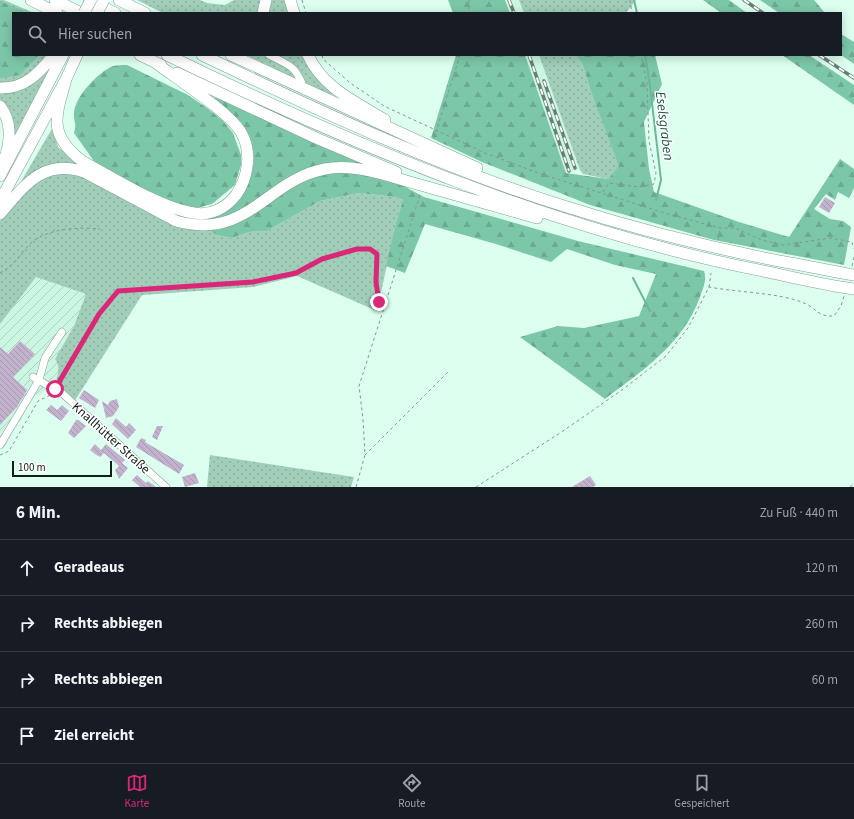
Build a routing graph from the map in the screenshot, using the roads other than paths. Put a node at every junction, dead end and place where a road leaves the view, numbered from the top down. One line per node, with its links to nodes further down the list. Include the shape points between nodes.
1 (31, 0): 8 (highway)
2 (55, 0): 9 (highway)
3 (90, 0): 10 (highway, bridge); 12 (highway)
4 (104, 0): 11 (highway, bridge)
5 (119, 0): 13 (highway)
6 (266, 0): 14 (highway)
7 (290, 0): 15 (highway)
8 (55, 12)
9 (79, 12)
10 (84, 12)
11 (98, 12)
12 (113, 12)
13 (143, 12)
14 (264, 12)
15 (294, 12)
16 (59, 56): 27 (highway, via 31,79 13,87)
17 (60, 56): 32 (highway)
18 (142, 56): 25 (highway)
19 (170, 56): 37 (highway, via 342,135 440,175 528,208)
20 (204, 56): 36 (highway, via 400,146 516,190)
21 (233, 56): 28 (highway)
22 (271, 56): 28 (street, via 292,66)
23 (309, 56): 30 (highway, via 317,72 337,90)
24 (75, 59): 26 (highway)
25 (156, 63): 26 (highway, via 228,117 242,134 248,149 245,178 231,202 208,214 163,204 71,153 60,138 57,127 58,109); 33 (highway, via 316,138)
26 (66, 79): 34 (highway)
27 (0, 88)
28 (305, 90): 30 (highway)
29 (0, 106): 31 (highway, via 6,114 9,134 6,155)
30 (430, 142): 36 (highway, via 504,178)
31 (0, 169)
32 (0, 176)
33 (447, 192): 35 (highway, via 360,169 325,169 296,180 235,218 207,226 193,225 163,214 84,172 73,168 60,168 44,172 32,179); 37 (highway, via 568,227)
34 (0, 201)
35 (0, 214)
36 (630, 226): 38 (highway, via 734,252)
37 (628, 238): 39 (highway, via 731,265)
38 (854, 275)
39 (854, 289)
40 (62, 332): 41 (street, via 45,358)
41 (36, 378): 42 (street); 43 (street, Knallhütter Straße, via 55,389)
42 (0, 445)
43 (166, 487)

